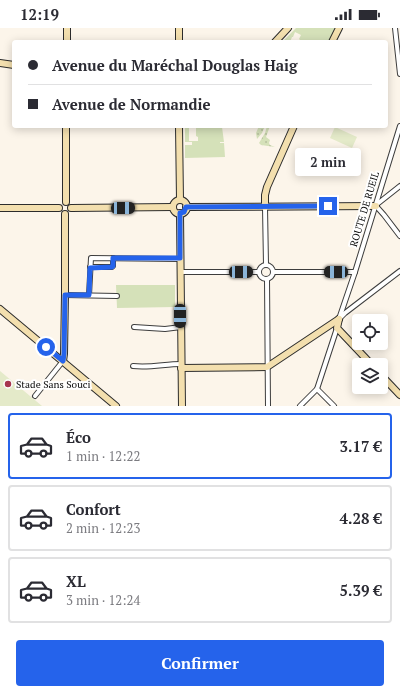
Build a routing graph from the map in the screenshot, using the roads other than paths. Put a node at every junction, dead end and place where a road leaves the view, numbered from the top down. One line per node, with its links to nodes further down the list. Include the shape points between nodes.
1 (67, 28): 6 (street)
2 (179, 28): 7 (street)
3 (288, 28): 8 (street)
4 (339, 28): 9 (street)
5 (395, 28): 12 (street)
6 (67, 40)
7 (179, 40)
8 (277, 40)
9 (333, 40)
10 (0, 63): 11 (street)
11 (12, 65)
12 (400, 74)
13 (400, 126): 21 (street, ROUTE DE RUEIL)
14 (66, 128): 19 (street)
15 (179, 128): 18 (street)
16 (293, 128): 20 (street, via 267,187)
17 (400, 186): 21 (street)
18 (180, 200): 22 (street, via 176,201); 23 (street, via 184,201)
19 (66, 202): 25 (street, via 61,203); 26 (street, via 70,203)
20 (265, 206): 21 (street); 23 (street); 32 (street)
21 (376, 206): 29 (street); 37 (street, ROUTE DE RUEIL)
22 (173, 207): 26 (street); 27 (street)
23 (186, 207): 27 (street, via 184,212)
24 (0, 208): 25 (street)
25 (59, 208): 28 (street)
26 (71, 208): 28 (street)
27 (180, 213): 31 (street)
28 (65, 214): 40 (street)
29 (400, 236)
30 (113, 258): 31 (street); 33 (street, via 112,267); 33 (street, via 91,258)
31 (180, 258): 34 (street)
32 (266, 265): 35 (street, via 262,266); 36 (street, via 272,268)
33 (90, 268): 41 (street)
34 (180, 272): 35 (street); 46 (street)
35 (259, 272): 39 (street)
36 (273, 272): 37 (street); 39 (street)
37 (355, 272): 44 (street, ROUTE DE RUEIL)
38 (400, 272): 44 (street, via 345,313)
39 (267, 279): 51 (street)
40 (65, 295): 41 (street); 48 (street)
41 (89, 295): 42 (street)
42 (117, 296)
43 (0, 308): 48 (street)
44 (338, 323): 47 (street); 51 (street); 53 (street, ROUTE DE RUEIL)
45 (134, 327): 46 (street)
46 (180, 327): 50 (street)
47 (366, 358)
48 (63, 361): 55 (street); 56 (street)
49 (133, 366): 50 (street)
50 (181, 366): 51 (street); 57 (street)
51 (267, 367): 58 (street)
52 (388, 382): 54 (street)
53 (317, 389): 59 (street, ROUTE DE RUEIL); 60 (street)
54 (400, 395)
55 (35, 396)
56 (116, 406)
57 (182, 406)
58 (268, 406)
59 (300, 406)
60 (334, 406)

